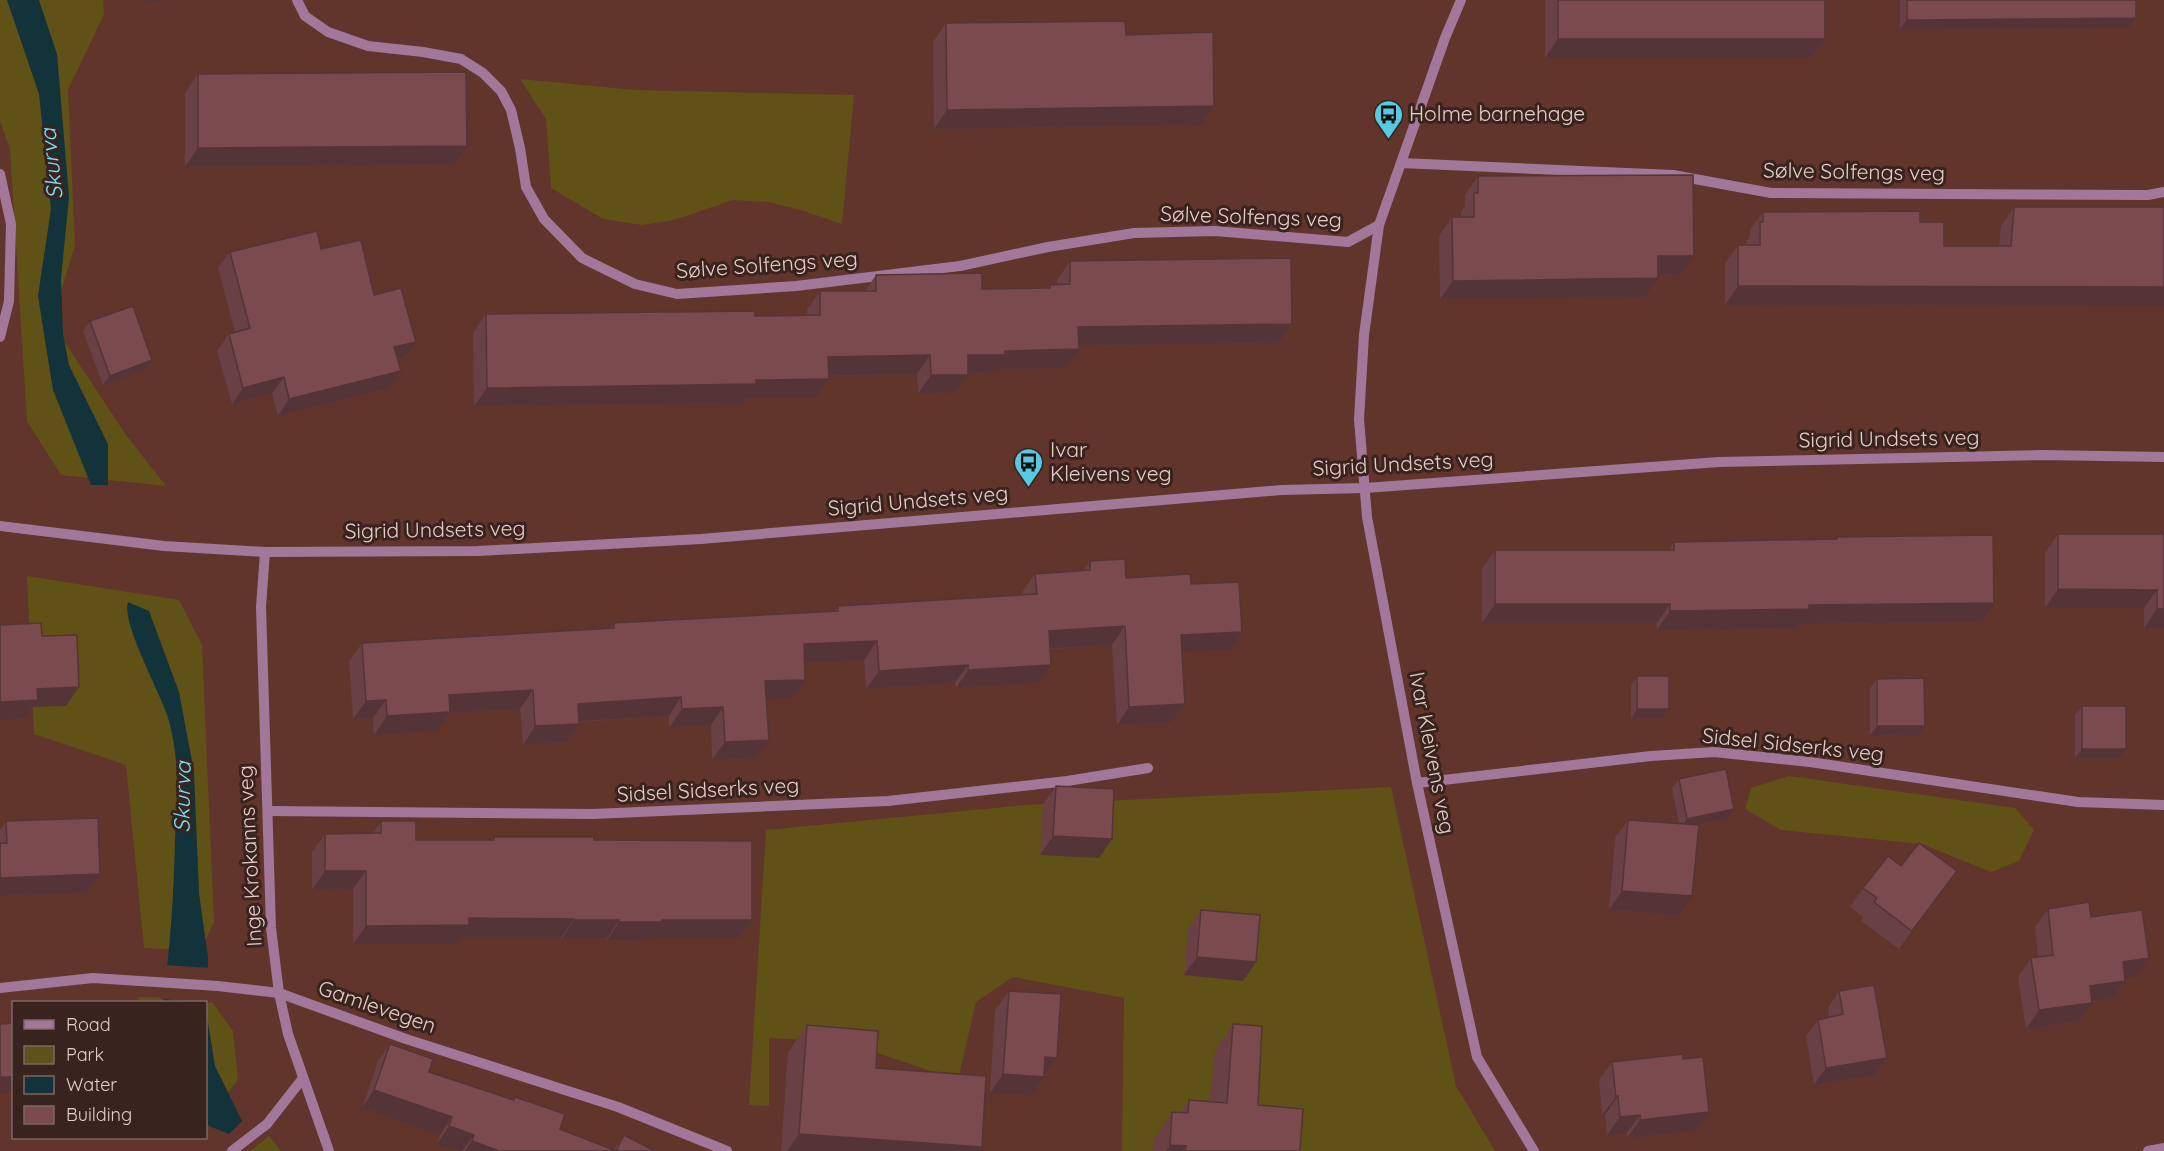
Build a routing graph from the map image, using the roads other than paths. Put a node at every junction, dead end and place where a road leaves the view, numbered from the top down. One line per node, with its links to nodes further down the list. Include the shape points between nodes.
1 (297, 0): 6 (street, Sølve Solfengs veg, via 305,16 328,32 368,46 460,59 483,72 501,91 511,110 526,187 544,219 582,258 635,284 678,294 796,286 960,266 1134,233 1215,231 1348,242)
2 (1461, 0): 3 (street, Ivar Kleivens veg)
3 (1401, 163): 5 (street, Sølve Solfengs veg, via 1673,176 1771,193); 6 (street, Ivar Kleivens veg)
4 (0, 174): 7 (street, via 11,224 9,302)
5 (2164, 192)
6 (1378, 225): 9 (street, Ivar Kleivens veg, via 1364,335 1359,419)
7 (0, 337)
8 (2164, 457): 9 (street, Sigrid Undsets veg, via 2042,455 1719,462)
9 (1365, 488): 11 (street, Sigrid Undsets veg, via 1270,491 700,540 478,551); 13 (street, Ivar Kleivens veg, via 1367,517)
10 (0, 526): 11 (street, Sigrid Undsets veg, via 164,546)
11 (265, 552): 15 (street, Inge Krokanns veg, via 261,607)
12 (1148, 768): 15 (street, Sidsel Sidserks veg, via 888,801 593,814)
13 (1417, 783): 14 (street, Sidsel Sidserks veg, via 1714,752 1810,762 2078,802); 23 (street, Ivar Kleivens veg, via 1476,1057)
14 (2164, 805)
15 (268, 811): 17 (street, Inge Krokanns veg, via 271,928)
16 (0, 988): 17 (street, Gamlevegen, via 93,978)
17 (279, 993): 18 (street, Inge Krokanns veg); 22 (street, Gamlevegen, via 406,1039 618,1107)
18 (303, 1078): 20 (street, via 267,1124); 21 (street, Inge Krokanns veg)
19 (2164, 1148): 24 (street)
20 (231, 1151)
21 (329, 1151)
22 (727, 1151)
23 (1534, 1151)
24 (2148, 1151)

